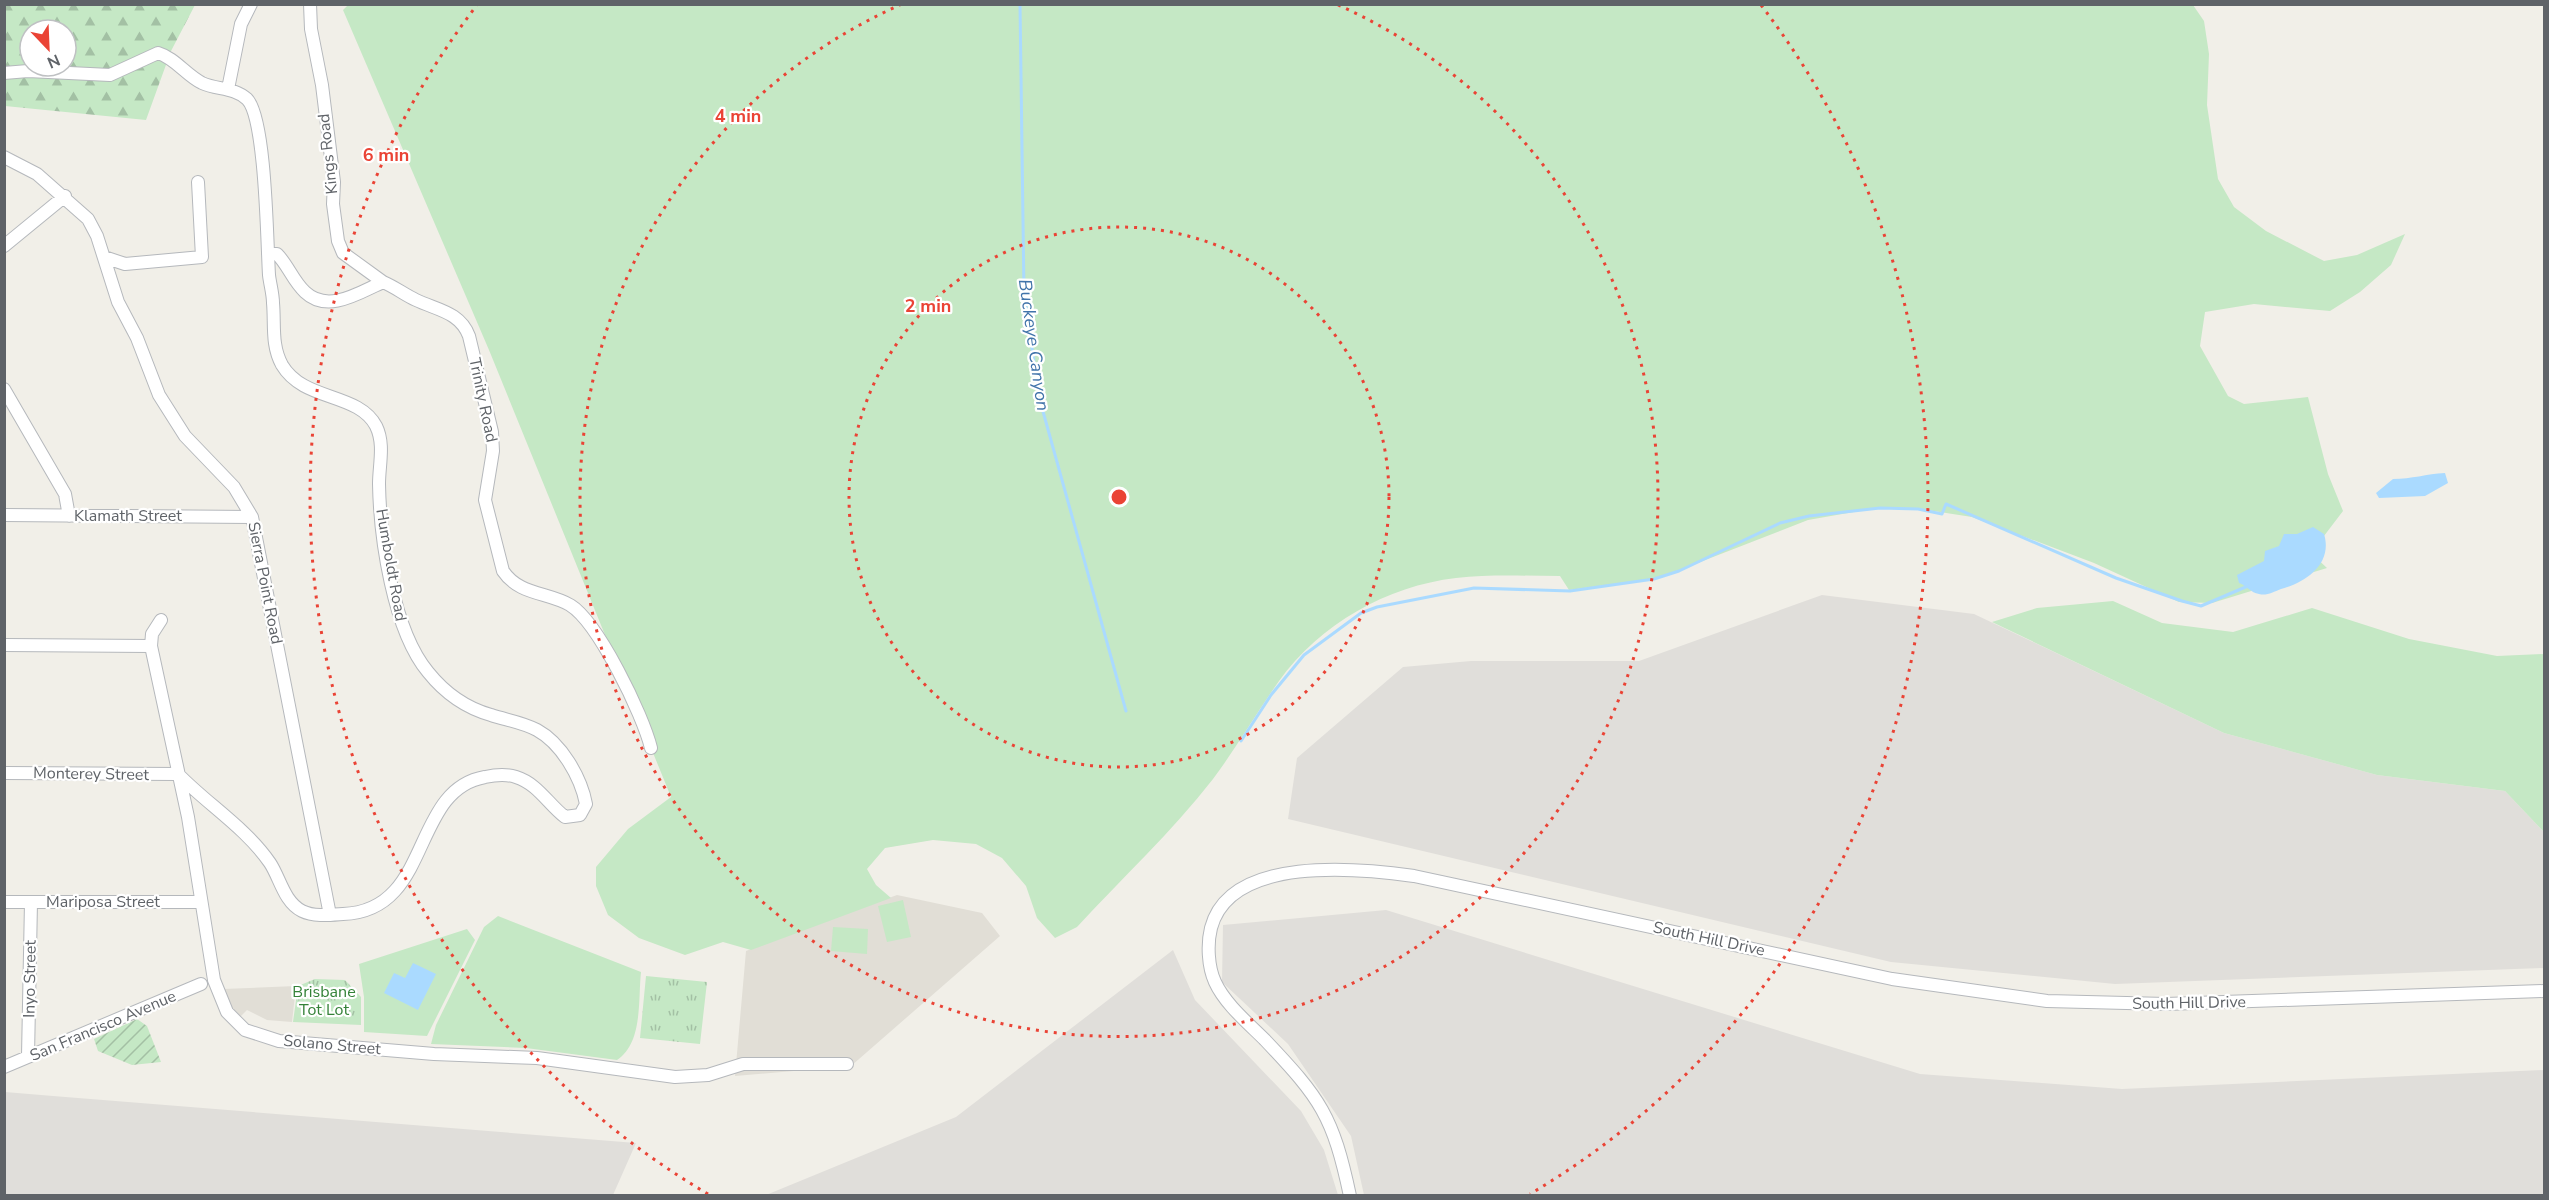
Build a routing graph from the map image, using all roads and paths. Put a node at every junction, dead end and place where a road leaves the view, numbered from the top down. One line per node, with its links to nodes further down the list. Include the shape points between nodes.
1 (251, 4): 4 (street, via 241,24)
2 (310, 4): 12 (street, Kings Road, via 338,241 343,253)
3 (4, 73): 4 (street, Humboldt Road, via 104,76 158,53 202,83)
4 (228, 89): 9 (street, Humboldt Road, via 248,100 255,120)
5 (4, 157): 7 (street, Sierra Point Road, via 30,169)
6 (198, 182): 11 (street, via 202,257)
7 (65, 196): 8 (street); 10 (street, Sierra Point Road, via 88,219)
8 (4, 246)
9 (268, 254): 12 (street, via 277,254 304,291 321,301 339,301); 29 (street, Humboldt Road, via 273,334 281,363 301,385 361,410 378,432 380,499 390,571 402,628 415,654 437,682 462,702 488,715 531,727 549,739 567,761 586,804 580,815 565,817 541,792 518,777 490,776 469,781 446,799 411,869 395,891 366,910)
10 (104, 256): 11 (street); 13 (street, Sierra Point Road)
11 (125, 264): 13 (street, via 116,272)
12 (383, 282): 21 (street, Trinity Road, via 452,315 466,330 492,432 485,500 503,571 521,588 563,602 582,615 638,710)
13 (112, 284): 17 (street, Sierra Point Road, via 165,406 185,436 234,487)
14 (4, 389): 16 (street, via 65,494)
15 (4, 515): 16 (street, Klamath Street)
16 (69, 516): 17 (street, Klamath Street)
17 (252, 517): 29 (street, Sierra Point Road)
18 (161, 620): 20 (street, via 152,634)
19 (4, 645): 20 (street)
20 (151, 646): 23 (street, Solano Street)
21 (651, 748)
22 (4, 773): 23 (street, Monterey Street)
23 (178, 774): 24 (street, Humboldt Road); 25 (street, Solano Street)
24 (209, 803): 25 (street, via 199,805); 29 (street, Humboldt Road, via 265,857 297,908 313,915)
25 (188, 817): 28 (street, Solano Street)
26 (4, 902): 27 (street, Mariposa Street)
27 (31, 902): 28 (street, Mariposa Street); 32 (street, Inyo Street)
28 (201, 902): 33 (street, Solano Street, via 221,1002 240,1026 264,1038 434,1054 537,1058 675,1077 708,1075 743,1064)
29 (330, 915)
30 (201, 984): 32 (street, San Francisco Avenue)
31 (2544, 991): 35 (street, South Hill Drive, via 2166,1004 2047,1001 1902,981 1414,876 1358,870 1270,877 1242,888 1220,909 1209,937 1212,972 1225,998 1319,1101 1336,1136)
32 (28, 1056): 34 (street, San Francisco Avenue)
33 (847, 1064)
34 (4, 1067)
35 (1350, 1196)

